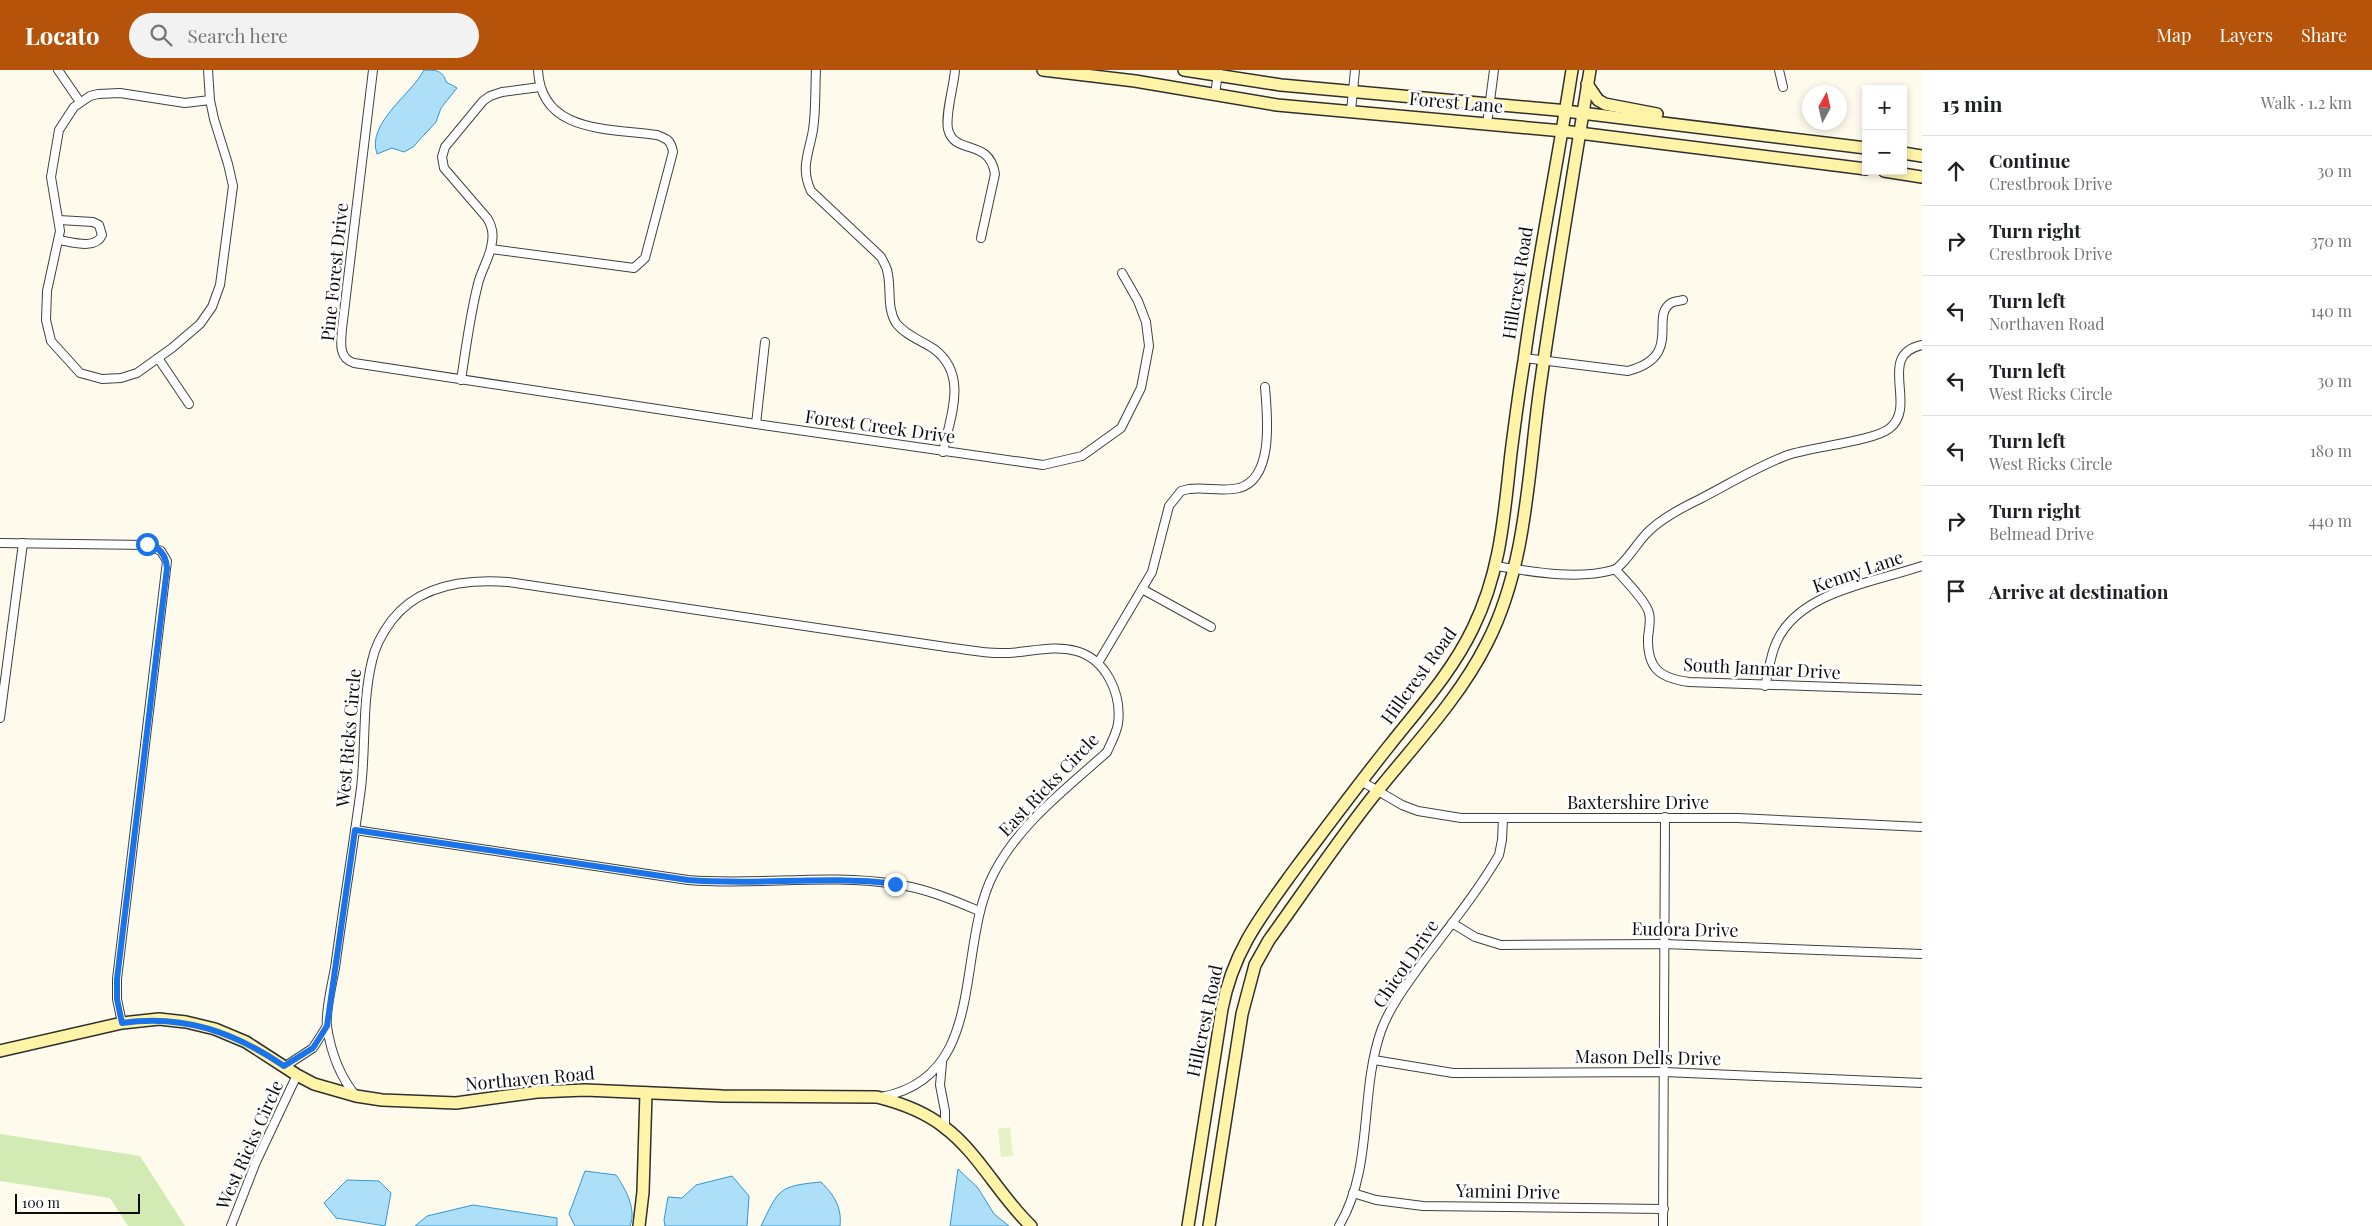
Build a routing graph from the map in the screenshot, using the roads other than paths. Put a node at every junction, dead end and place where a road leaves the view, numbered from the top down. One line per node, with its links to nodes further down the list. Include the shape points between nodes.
1 (58, 70): 21 (street)
2 (208, 70): 20 (street)
3 (373, 70): 49 (street, Pine Forest Drive, via 342,329 342,352 354,363)
4 (538, 70): 16 (street)
5 (816, 70): 53 (street, via 813,130 804,162 806,180 811,191 881,257 887,270 890,304 897,323 935,350 949,365 956,390)
6 (955, 70): 39 (street, via 948,126 950,135 956,141 986,153 995,174)
7 (1043, 70): 19 (main road, Forest Lane)
8 (1184, 70): 14 (main road, Forest Lane)
9 (1355, 70): 18 (street)
10 (1494, 70): 22 (street)
11 (1572, 70): 24 (main road, Hillcrest Road)
12 (1590, 70): 15 (main road, Hillcrest Road)
13 (1779, 70): 17 (street)
14 (1218, 73): 18 (main road, Forest Lane); 19 (street)
15 (1588, 84): 25 (main road, Hillcrest Road); 27 (main road, via 1604,104 1663,115)
16 (540, 87): 41 (street, via 502,92 483,101 447,142 443,152 447,172 492,225); 41 (street, via 547,102 565,118 580,124 658,135 672,144 674,152 645,258 628,269)
17 (1782, 87)
18 (1352, 91): 22 (main road, Forest Lane); 23 (street)
19 (1215, 95): 23 (main road, Forest Lane, via 1277,105)
20 (210, 100): 21 (street, via 178,102 108,93 90,96); 46 (street, via 233,186 220,285 205,317)
21 (80, 102): 38 (street, via 66,116 54,153 51,177)
22 (1489, 104): 24 (main road, Forest Lane); 26 (street)
23 (1351, 111): 26 (main road, Forest Lane)
24 (1566, 111): 25 (main road, Forest Lane); 28 (main road, Hillcrest Road)
25 (1583, 113): 27 (main road, Forest Lane); 29 (main road, Hillcrest Road)
26 (1487, 124): 28 (main road, Forest Lane)
27 (1687, 126): 30 (main road, Forest Lane)
28 (1562, 130): 29 (main road, Forest Lane); 47 (main road, Hillcrest Road)
29 (1581, 133): 34 (main road, Forest Lane); 48 (main road, Hillcrest Road)
30 (1817, 141): 31 (main road, Forest Lane); 34 (main road)
31 (1862, 147)
32 (1907, 154): 33 (main road)
33 (1922, 156)
34 (1814, 161): 35 (main road, Forest Lane)
35 (1862, 168)
36 (1907, 175): 37 (main road)
37 (1922, 177)
38 (59, 220): 40 (street); 40 (street, via 93,222 99,225 102,235 92,244)
39 (981, 238)
40 (59, 240): 46 (street, via 45,306 48,330 57,349 80,373 102,379 137,373)
41 (491, 249): 49 (street, via 476,291)
42 (1122, 273): 53 (street, Forest Creek Drive, via 1146,322 1149,346 1141,388 1122,428 1082,456 1043,465)
43 (1683, 300): 48 (street, via 1672,303 1665,310 1664,334 1658,354 1642,368 1628,371)
44 (765, 342): 52 (street)
45 (1922, 345): 59 (street, via 1909,351 1900,362 1902,408 1899,418 1885,432 1788,456 1712,493 1654,527)
46 (158, 358): 51 (street)
47 (1524, 358): 48 (street); 56 (main road, Hillcrest Road, via 1505,520)
48 (1543, 361): 58 (main road, Hillcrest Road)
49 (461, 380): 52 (street, Forest Creek Drive)
50 (1265, 387): 60 (street, via 1268,428 1258,473 1242,487 1189,489 1174,498 1166,514 1157,558)
51 (189, 404)
52 (756, 424): 53 (street, Forest Creek Drive)
53 (942, 452)
54 (0, 543): 55 (street)
55 (23, 543): 66 (street); 77 (street, via 147,544 165,556 167,568 117,979)
56 (1496, 566): 58 (street); 67 (main road, Hillcrest Road, via 1473,630 1452,666)
57 (1922, 566): 64 (street, Kenny Lane, via 1840,592 1806,607 1787,624 1776,642)
58 (1514, 569): 59 (street, via 1570,574); 68 (main road, Hillcrest Road, via 1501,611 1466,680)
59 (1616, 570): 64 (street, South Janmar Drive, via 1649,610 1648,651 1657,672 1688,682)
60 (1142, 589): 62 (street); 63 (street)
61 (693, 610): 63 (street, East Ricks Circle, via 990,652 1067,649 1089,656); 72 (street, West Ricks Circle, via 485,580 444,586 410,603 392,620 372,659)
62 (1211, 627)
63 (1098, 663): 73 (street, East Ricks Circle, via 1115,689 1118,703 1114,738 1106,752 1029,823 1008,849 993,874)
64 (1766, 686): 65 (street, South Janmar Drive)
65 (1922, 690)
66 (0, 718)
67 (1361, 781): 68 (street, Baxtershire Drive); 95 (main road, Hillcrest Road, via 1254,925 1231,972 1222,1009)
68 (1377, 791): 69 (street, Baxtershire Drive, via 1418,811 1461,818); 96 (main road, Hillcrest Road, via 1269,940 1255,965 1242,1014)
69 (1503, 818): 70 (street, Baxtershire Drive); 74 (street, Chicot Drive, via 1499,855)
70 (1665, 818): 71 (street, Baxtershire Drive, via 1738,818); 75 (street)
71 (1922, 827)
72 (355, 830): 73 (street, via 688,880 865,880 942,896); 78 (street, West Ricks Circle)
73 (978, 911): 81 (street, East Ricks Circle, via 963,1009)
74 (1452, 922): 75 (street, Eudora Drive, via 1475,937 1501,945); 80 (street, Chicot Drive, via 1397,999 1381,1031)
75 (1664, 944): 76 (street, Eudora Drive); 83 (street)
76 (1922, 954)
77 (122, 1023): 79 (main road, Northaven Road); 82 (main road, Northaven Road, via 159,1019 201,1025 246,1042)
78 (327, 1026): 82 (street, West Ricks Circle, via 313,1048); 87 (street, West Ricks Circle, via 339,1069)
79 (0, 1051)
80 (1374, 1060): 83 (street, Mason Dells Drive, via 1452,1073); 90 (street, Chicot Drive, via 1362,1158)
81 (942, 1063): 88 (street, East Ricks Circle, via 911,1088); 89 (street, East Ricks Circle, via 940,1085)
82 (284, 1066): 84 (main road, Northaven Road)
83 (1664, 1072): 85 (street, Mason Dells Drive); 91 (street)
84 (297, 1075): 87 (main road, Northaven Road, via 314,1084); 92 (street, West Ricks Circle, via 256,1162)
85 (1922, 1083)
86 (646, 1093): 87 (main road, Northaven Road, via 558,1091 456,1103); 88 (main road, Northaven Road); 93 (main road)
87 (356, 1096)
88 (877, 1098): 89 (main road, Northaven Road, via 906,1106)
89 (945, 1127): 94 (main road, Northaven Road)
90 (1353, 1193): 91 (street, Yamini Drive, via 1376,1200 1423,1206); 97 (street, Chicot Drive)
91 (1664, 1209): 98 (street)
92 (231, 1226)
93 (639, 1226)
94 (1031, 1226)
95 (1188, 1226)
96 (1209, 1226)
97 (1339, 1226)
98 (1663, 1226)

